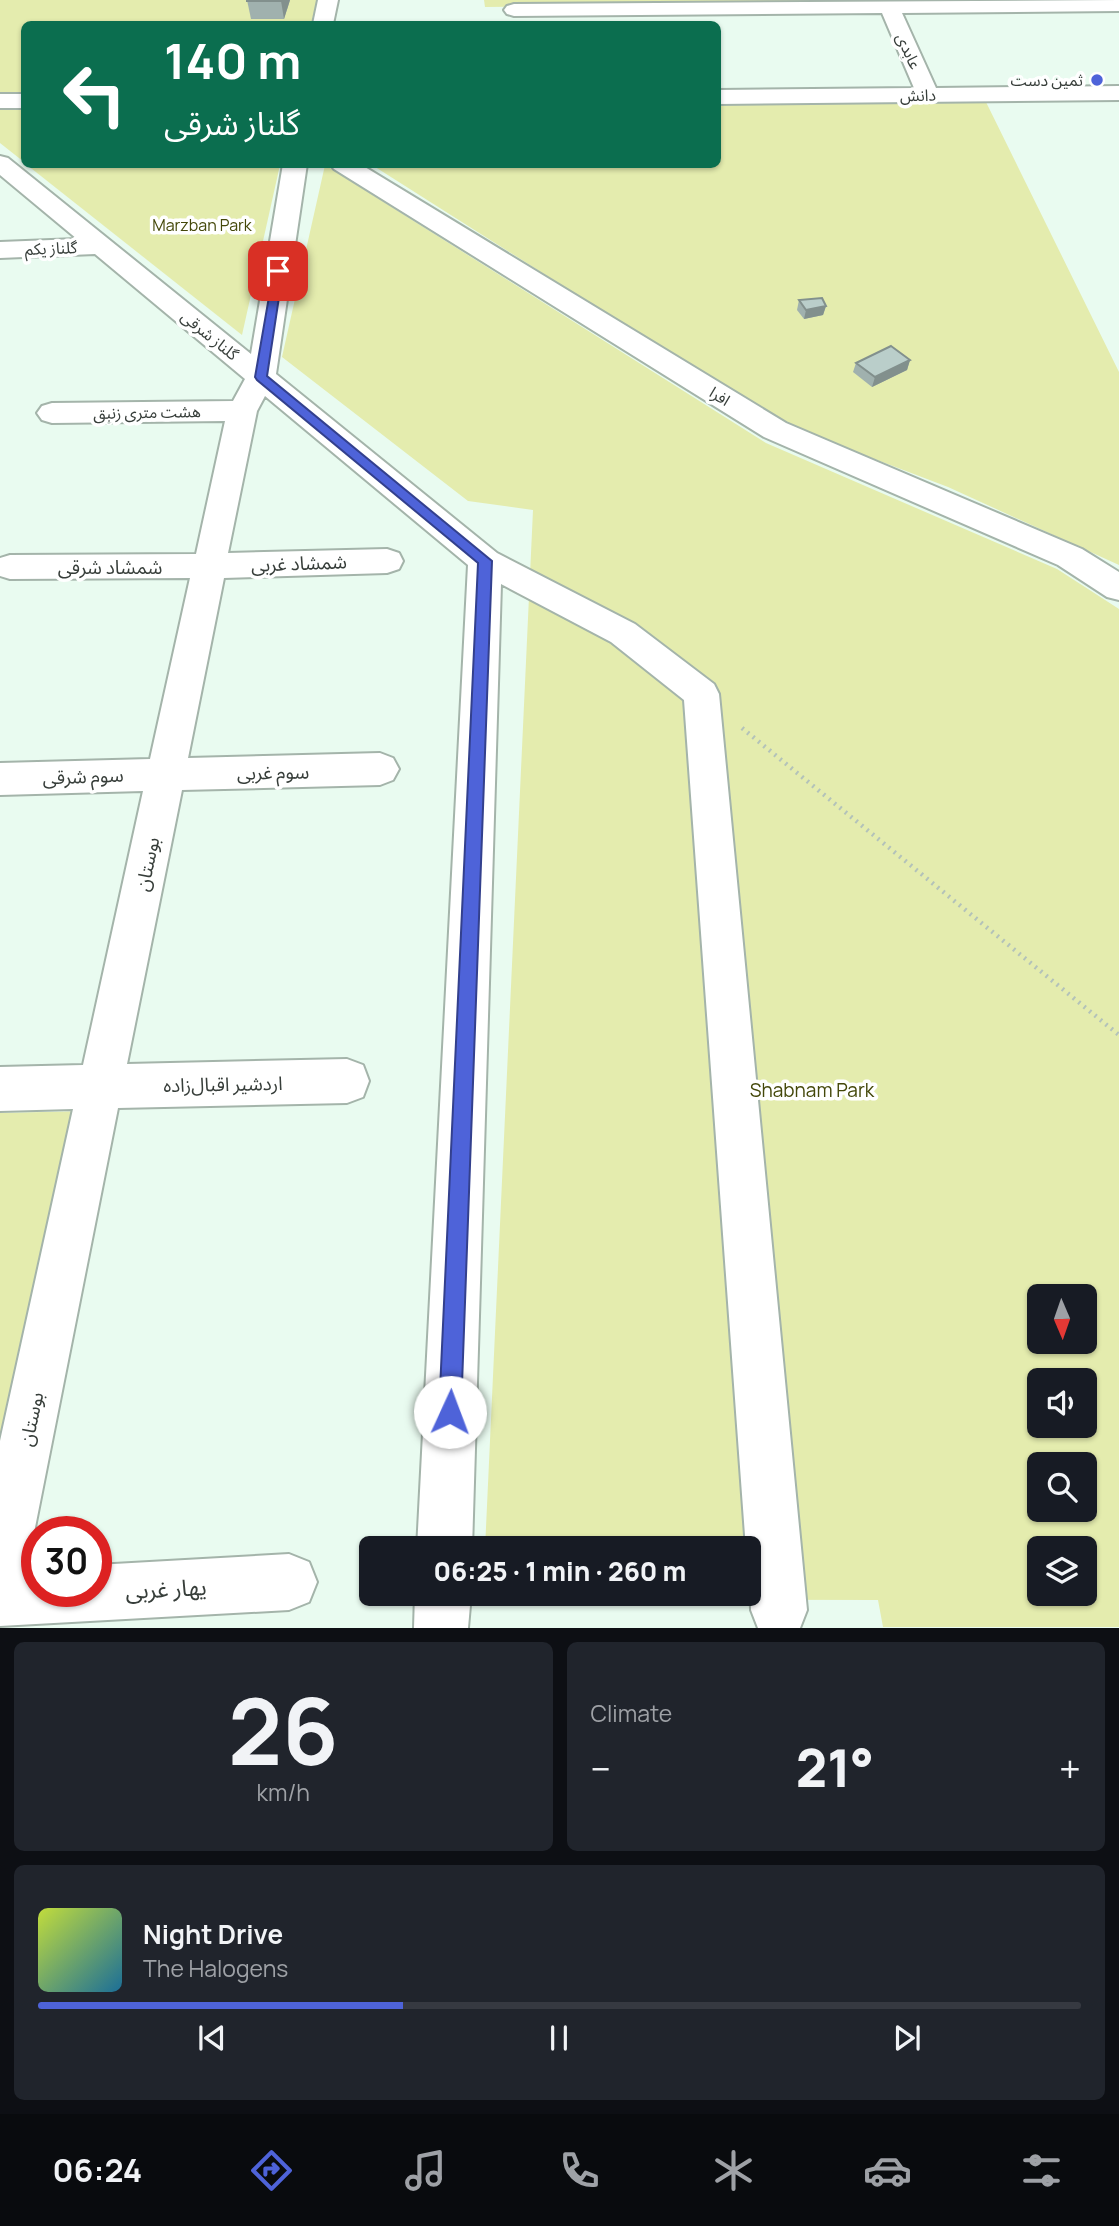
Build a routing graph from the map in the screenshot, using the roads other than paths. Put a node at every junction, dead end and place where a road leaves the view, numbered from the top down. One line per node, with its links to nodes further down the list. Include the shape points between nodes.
1 (328, 0): 5 (street)
2 (1119, 5): 3 (street)
3 (890, 8): 4 (street); 7 (street, عابدی)
4 (514, 10)
5 (324, 21)
6 (1119, 93): 7 (street, دانش)
7 (928, 95): 8 (street, دانش)
8 (721, 97)
9 (21, 101): 10 (street)
10 (0, 102)
11 (0, 163): 14 (street, گلناز شرقی)
12 (294, 168): 16 (street, بوستان)
13 (349, 168): 23 (street, افرا, via 775,430 1070,557)
14 (102, 246): 15 (street, گلناز یکم); 16 (street, گلناز شرقی)
15 (0, 250)
16 (261, 377): 17 (street, بوستان); 20 (street, گلناز شرقی)
17 (242, 411): 18 (street, هشت متری زنبق); 21 (street, بوستان)
18 (52, 413)
19 (387, 561): 21 (street, شمشاد غربی)
20 (485, 561): 30 (street); 34 (street, گلناز شرقی, via 623,632 701,694)
21 (210, 566): 22 (street, شمشاد شرقی); 25 (street, بوستان)
22 (10, 567)
23 (1119, 588)
24 (380, 769): 25 (street, سوم غربی)
25 (166, 774): 26 (street, سوم شرقی); 28 (street, بوستان)
26 (0, 779)
27 (346, 1080): 28 (street, اردشیر اقبال‌زاده)
28 (100, 1087): 29 (street, اردشیر اقبال‌زاده); 31 (street, بوستان)
29 (0, 1089)
30 (445, 1536)
31 (0, 1566)
32 (289, 1582): 33 (street, یهار غربی)
33 (0, 1598)
34 (779, 1610)

